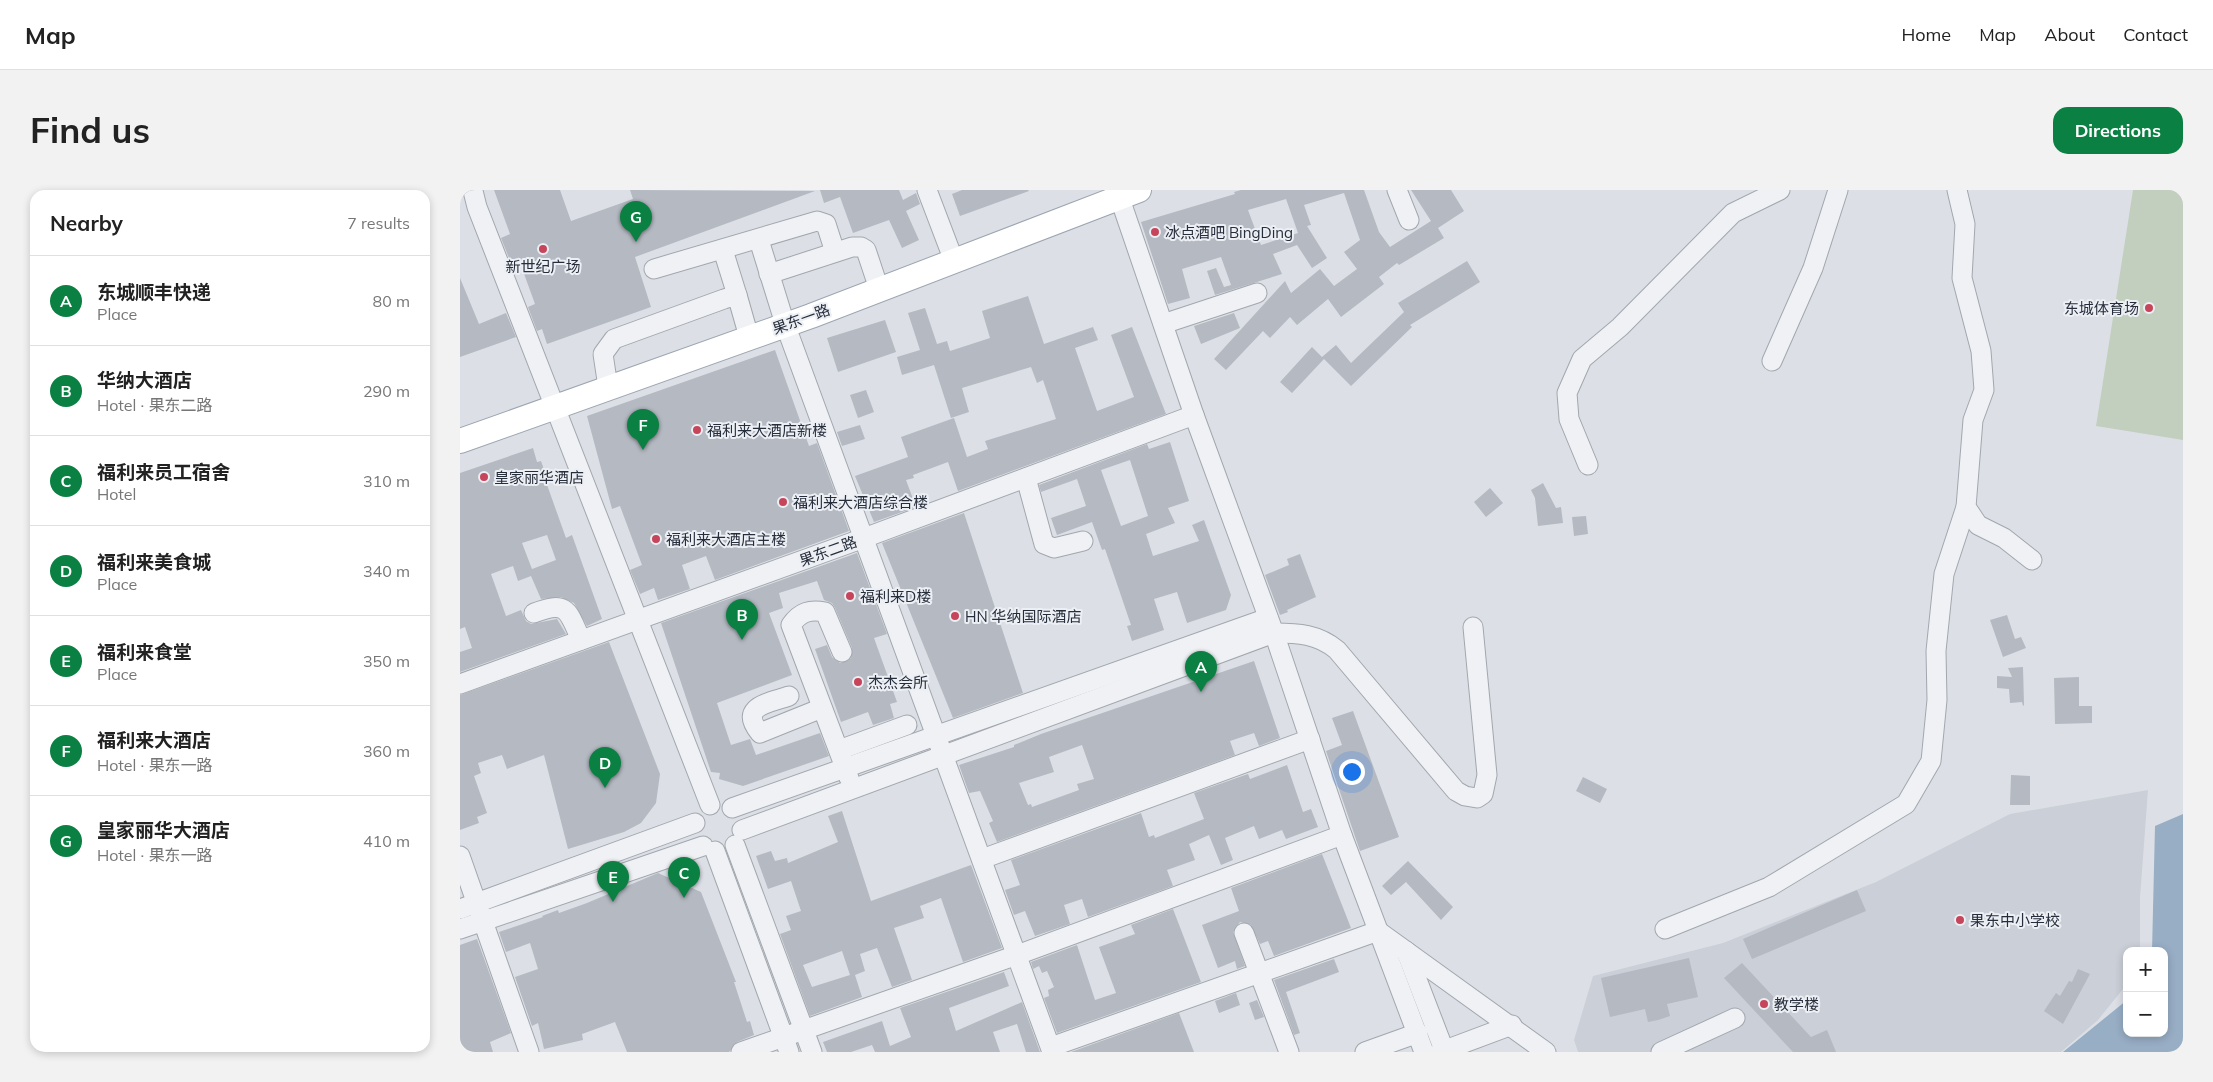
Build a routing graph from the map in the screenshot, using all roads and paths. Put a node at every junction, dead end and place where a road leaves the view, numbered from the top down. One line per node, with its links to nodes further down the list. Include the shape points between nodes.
1 (927, 190): 12 (street)
2 (1397, 190): 8 (street)
3 (1780, 190): 26 (street, via 1733,213 1620,327 1582,358 1567,393 1569,419)
4 (1838, 190): 21 (street, via 1813,268)
5 (1957, 190): 28 (street, via 1965,224 1962,278 1981,351 1984,390 1973,420)
6 (469, 192): 23 (street)
7 (1125, 192): 12 (main road, 果东一路); 19 (street)
8 (1409, 220)
9 (759, 240): 10 (street); 11 (street, via 822,221 826,224); 14 (street)
10 (723, 250): 13 (street); 17 (street)
11 (835, 252): 14 (street); 15 (street, via 852,247 866,250)
12 (954, 261): 15 (main road, 果东一路)
13 (654, 269)
14 (769, 274): 18 (street)
15 (879, 289): 18 (main road, 果东一路)
16 (1257, 293): 19 (street)
17 (737, 295): 20 (street); 22 (street, via 614,339 603,354)
18 (786, 324): 20 (main road, 果东一路); 29 (street)
19 (1163, 324): 24 (street)
20 (750, 337): 22 (main road, 果东一路)
21 (1772, 361)
22 (608, 387): 23 (main road, 果东一路)
23 (553, 406): 25 (main road, 果东一路); 33 (street)
24 (1194, 415): 27 (street, 果东二路); 34 (street)
25 (460, 441)
26 (1588, 465)
27 (1026, 478): 29 (street, 果东二路); 30 (street, via 1044,544 1054,548)
28 (1966, 506): 31 (street, via 1978,524 2004,538); 61 (street, via 1944,574 1936,651 1937,700 1931,761 1906,804 1769,887)
29 (864, 538): 33 (street, 果东二路); 42 (street)
30 (1083, 541)
31 (2032, 560)
32 (534, 613): 36 (street, via 560,606 568,611)
33 (637, 620): 36 (street, 果东二路); 48 (street)
34 (1271, 625): 35 (street, via 1326,641 1337,650 1456,791 1477,798 1483,794 1487,775); 42 (street); 43 (street); 45 (street)
35 (1473, 627)
36 (581, 640): 38 (street, 果东二路)
37 (842, 652): 40 (street, via 825,612 807,611 797,616 791,625)
38 (460, 684)
39 (789, 696): 40 (street, via 756,707 752,715 753,724 760,733)
40 (822, 708): 44 (street)
41 (907, 725): 44 (street)
42 (936, 734): 45 (street); 46 (street)
43 (1310, 739): 51 (street); 55 (street)
44 (839, 750): 46 (street)
45 (945, 754): 47 (street); 55 (street)
46 (845, 768): 47 (street); 49 (street)
47 (852, 789): 52 (street)
48 (710, 805): 49 (street); 50 (street, via 703,809)
49 (732, 808): 52 (street, via 738,814)
50 (694, 823): 53 (street, via 694,832); 56 (street)
51 (1342, 835): 62 (street); 65 (street)
52 (738, 837): 53 (street, via 728,849); 66 (street)
53 (709, 849): 57 (street); 67 (street)
54 (460, 856): 58 (street)
55 (982, 859): 65 (street)
56 (589, 862): 57 (street); 58 (street)
57 (598, 882): 59 (street)
58 (468, 906): 59 (street)
59 (483, 921): 60 (street); 76 (street)
60 (460, 929)
61 (1664, 929)
62 (1378, 932): 64 (street); 68 (street); 72 (street)
63 (1244, 933): 68 (street)
64 (1406, 951): 70 (street); 75 (street)
65 (1017, 955): 71 (street); 74 (street)
66 (777, 958): 67 (street); 71 (street)
67 (758, 966): 73 (street)
68 (1259, 973): 74 (street); 79 (street)
69 (1735, 1018): 83 (street)
70 (1512, 1025): 75 (street); 82 (street)
71 (804, 1029): 73 (street); 78 (street)
72 (1418, 1033): 80 (street); 81 (street)
73 (786, 1044): 77 (street)
74 (1051, 1050)
75 (1442, 1051)
76 (529, 1052)
77 (741, 1052)
78 (812, 1052)
79 (1289, 1052)
80 (1365, 1052)
81 (1424, 1052)
82 (1546, 1052)
83 (1661, 1052)

